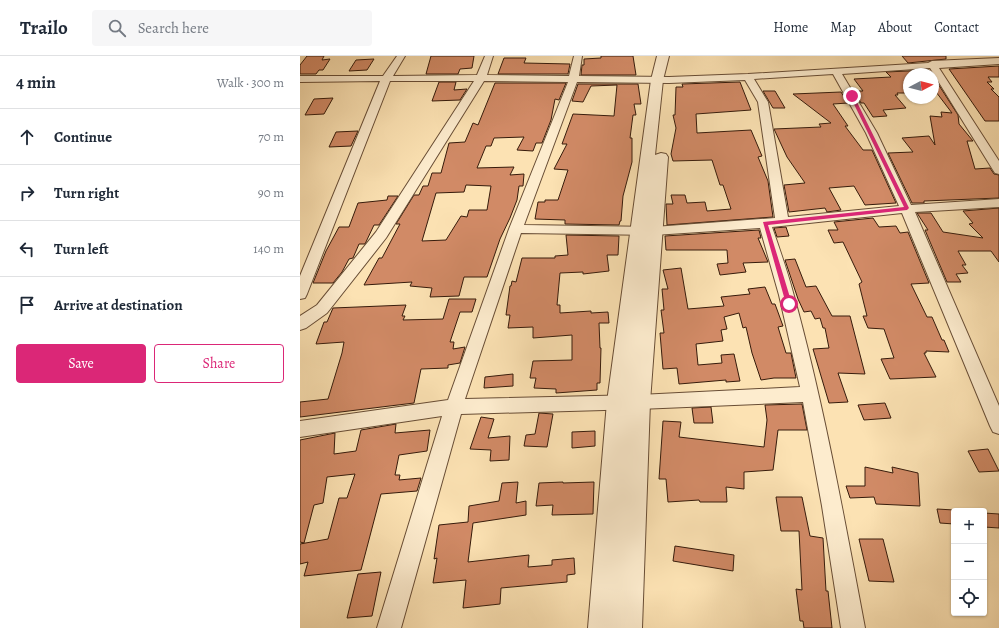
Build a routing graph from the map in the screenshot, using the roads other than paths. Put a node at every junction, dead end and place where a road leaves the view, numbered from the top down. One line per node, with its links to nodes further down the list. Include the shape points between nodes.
1 (401, 56): 12 (street)
2 (489, 56): 10 (street)
3 (578, 56): 13 (street)
4 (663, 56): 14 (street)
5 (673, 56): 14 (street)
6 (999, 61): 7 (street)
7 (932, 64): 8 (street); 15 (street)
8 (835, 72): 9 (street); 17 (street, via 852,96)
9 (748, 77): 14 (street); 18 (street, via 762,102 766,116)
10 (481, 78): 12 (street); 13 (street); 22 (street, via 381,235 322,309)
11 (300, 79): 12 (street)
12 (386, 79): 21 (street)
13 (573, 80): 14 (street); 19 (street)
14 (663, 80): 20 (street)
15 (999, 170)
16 (999, 204): 17 (street)
17 (907, 208): 18 (street); 27 (street)
18 (774, 223): 20 (street); 23 (street)
19 (516, 229): 20 (street); 26 (street)
20 (646, 231): 24 (street); 25 (street)
21 (300, 294)
22 (300, 324)
23 (809, 394): 25 (street); 32 (street)
24 (618, 402): 25 (street); 26 (street); 30 (street)
25 (639, 402): 31 (street)
26 (454, 407): 28 (street); 29 (street)
27 (999, 426)
28 (300, 429)
29 (389, 628)
30 (602, 628)
31 (628, 628)
32 (853, 628)

